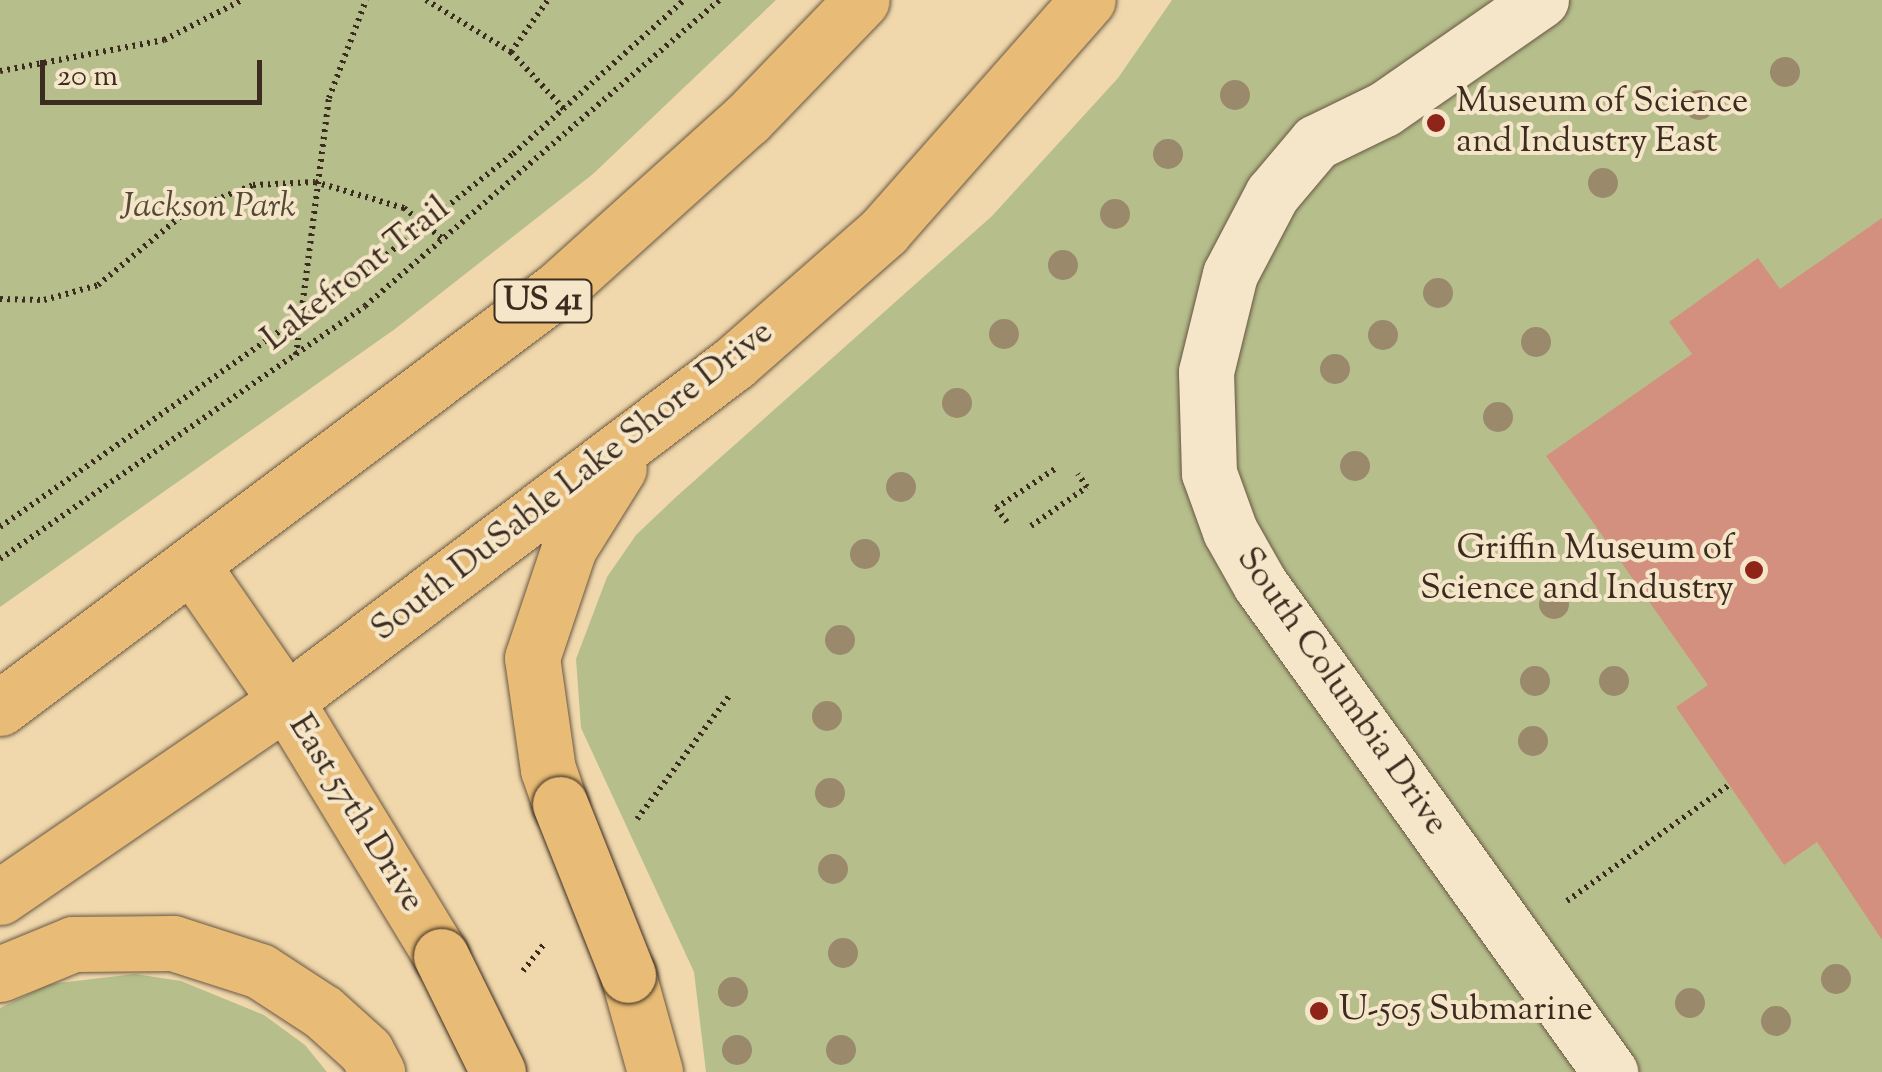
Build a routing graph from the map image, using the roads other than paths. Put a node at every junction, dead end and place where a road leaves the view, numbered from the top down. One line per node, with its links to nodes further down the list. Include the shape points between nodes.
1 (862, 0): 5 (main road, US 41, via 747,119 558,289)
2 (1088, 0): 4 (main road, South DuSable Lake Shore Drive, via 884,230)
3 (1540, 0): 13 (lane, South Columbia Drive, via 1384,109 1325,136 1272,194 1230,274 1206,372 1209,473 1260,584)
4 (636, 440): 6 (main road, South DuSable Lake Shore Drive); 12 (main road, bridge, via 568,548 532,658 548,770 628,975)
5 (194, 568): 6 (main road, East 57th Drive); 7 (main road, US 41)
6 (286, 701): 8 (main road, South DuSable Lake Shore Drive); 11 (main road, East 57th Drive, bridge, via 441,956)
7 (0, 708)
8 (0, 897)
9 (0, 974): 10 (main road, via 73,944 173,942 260,971 323,1012)
10 (372, 1062)
11 (498, 1072)
12 (655, 1072)
13 (1610, 1072)

